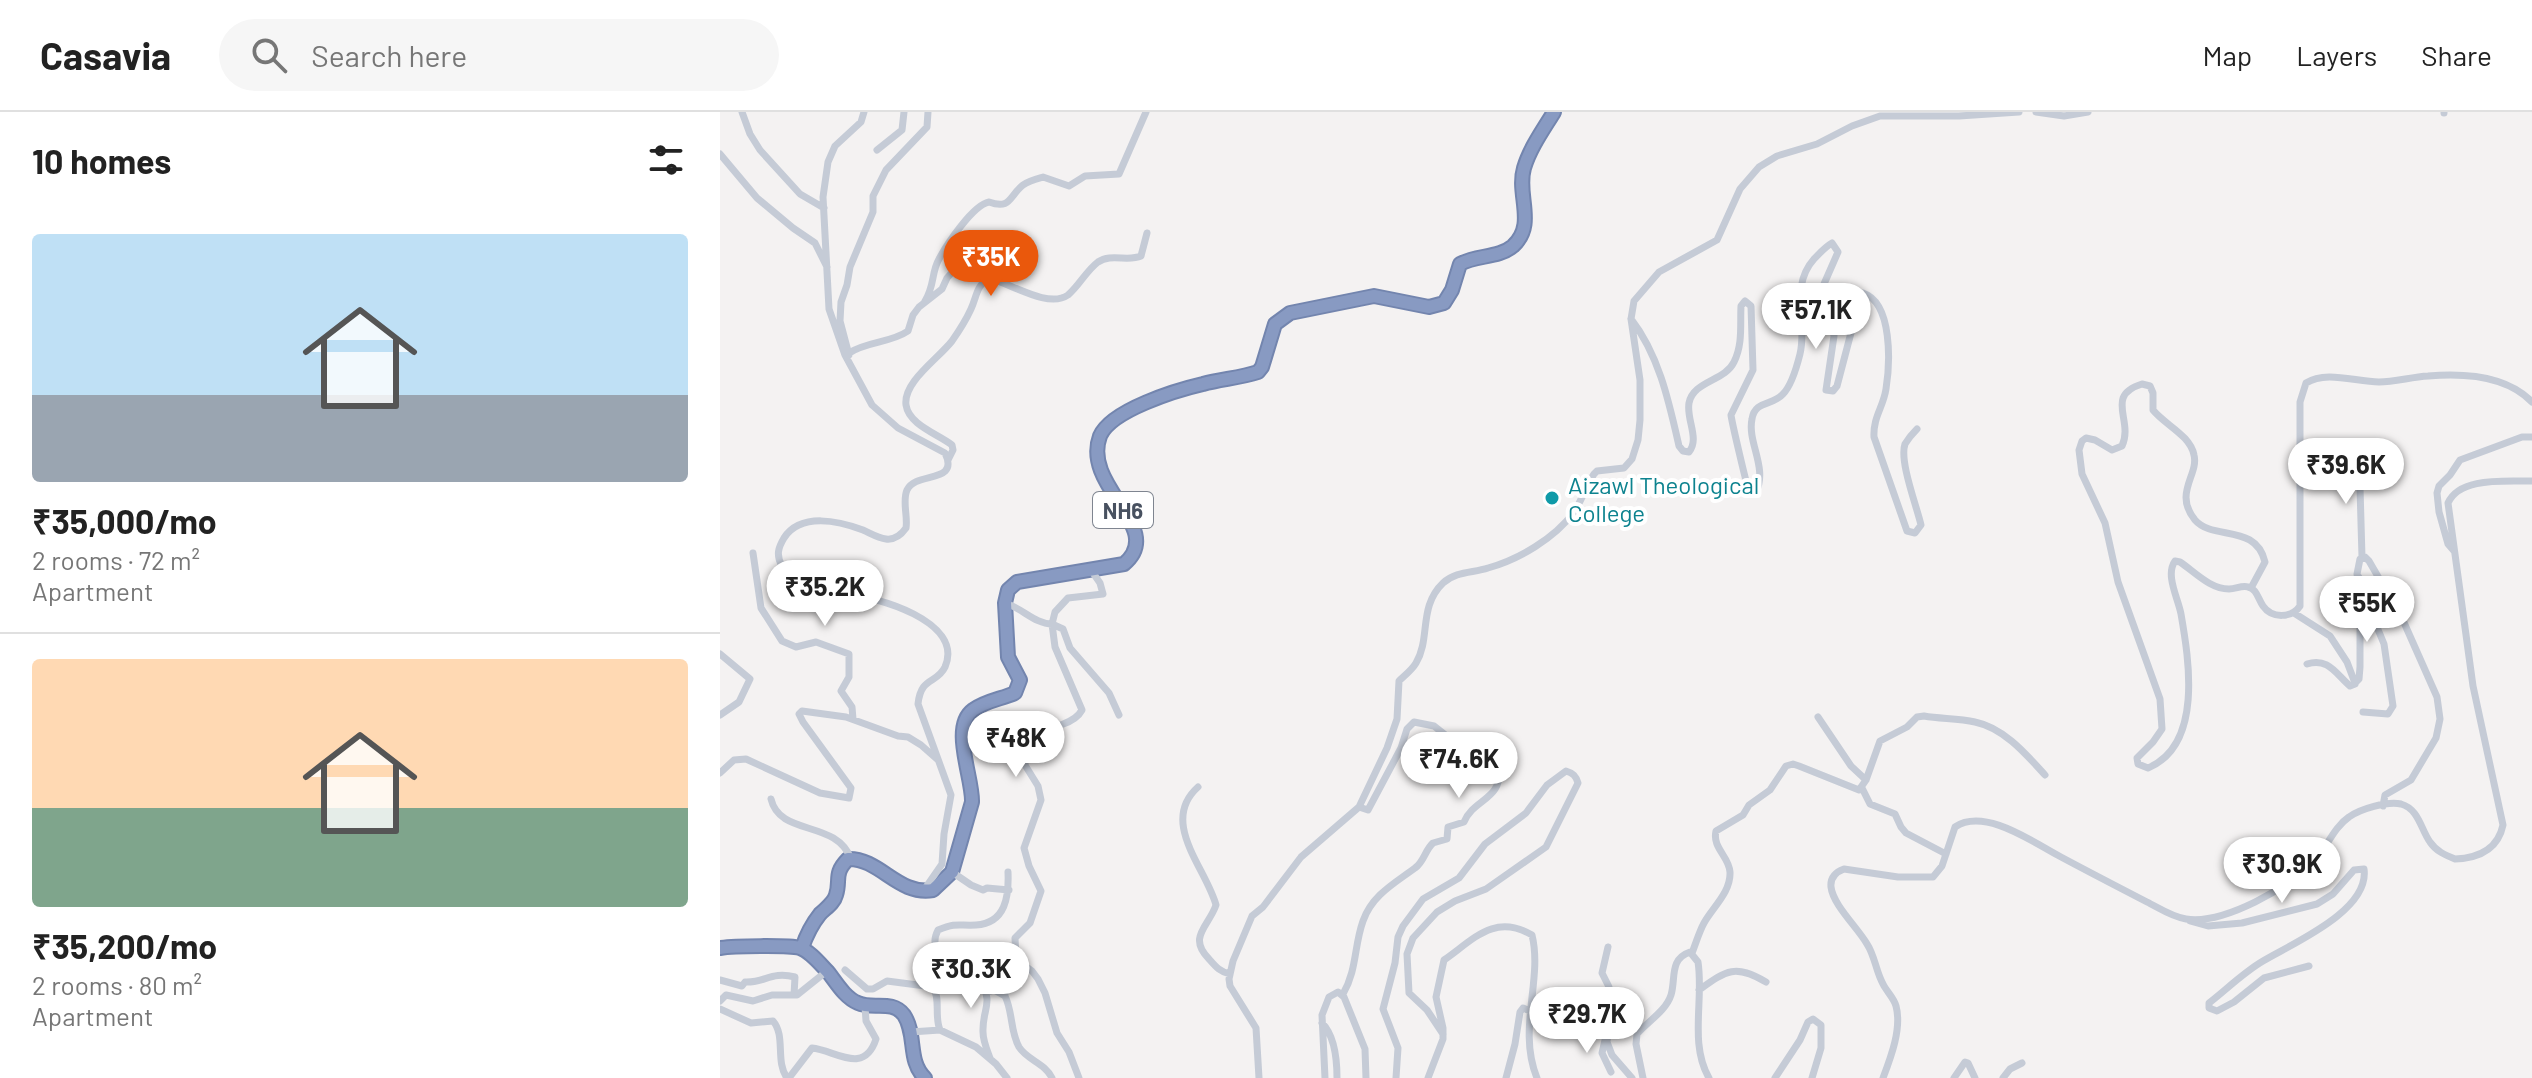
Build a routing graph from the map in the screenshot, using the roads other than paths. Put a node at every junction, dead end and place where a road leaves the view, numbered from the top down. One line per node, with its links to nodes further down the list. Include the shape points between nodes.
1 (742, 112): 12 (street, via 760,150 800,194)
2 (864, 112): 12 (street, via 857,128 831,152)
3 (904, 112): 10 (street, via 902,130)
4 (928, 112): 18 (street, via 927,127 886,170 873,196 872,218 841,302)
5 (1146, 112): 16 (street, via 1119,174 1085,176 1069,186 1043,177 1022,185 1004,205 979,206 938,260)
6 (1554, 112): 29 (highway, NH6, via 1524,168 1526,218 1519,239 1504,252 1460,264 1444,303 1429,307 1374,296 1290,313 1275,324 1258,372 1201,384 1136,407 1104,429 1099,469 1138,539 1124,564)
7 (2019, 112): 17 (street, via 1880,116 1766,162 1740,189 1717,240 1653,278 1634,301)
8 (2036, 112): 9 (street)
9 (2088, 112)
10 (877, 150)
11 (720, 154): 15 (street, via 757,198 815,243)
12 (824, 208): 15 (street)
13 (1147, 233): 24 (street, via 1141,256 1100,261 1060,298 1030,294 989,278 980,285 955,336 913,380 906,400 911,416 952,445)
14 (964, 259): 16 (street, via 942,289)
15 (828, 268): 19 (street, via 829,309)
16 (925, 301): 18 (street, via 903,335)
17 (1631, 319): 21 (street, via 1662,380 1679,446 1689,452 1694,444 1690,400 1733,365 1741,306 1749,303 1753,370 1731,415 1746,488 1756,492 1760,480 1752,416 1789,385 1802,341 1800,283 1807,267 1832,243 1838,252 1824,284 1834,336 1826,390 1837,386 1855,297 1870,295 1887,329 1886,389 1874,437 1907,531 1915,533 1921,525 1904,450); 50 (street, via 1640,380 1638,440 1632,459 1624,468 1597,471 1573,512 1536,546 1510,560 1458,574 1440,586 1430,600 1416,663 1399,681 1399,712 1387,748)
18 (849, 353): 19 (street)
19 (850, 365): 24 (street, via 885,418 945,453)
20 (2532, 402): 33 (street, via 2513,386 2478,378 2381,382 2329,377 2306,383 2300,402 2302,602)
21 (1917, 429)
22 (2532, 437): 27 (street, via 2471,454 2458,461 2440,484 2439,512)
23 (2359, 453): 28 (street)
24 (948, 460): 43 (street, via 940,475 908,488 906,528 895,538 811,521 788,532 778,553 785,573 801,587 883,600 940,633 946,664 919,692 918,704)
25 (2532, 481): 27 (street, via 2472,485 2451,495 2447,513)
26 (753, 553): 42 (street, via 761,608 782,641 796,647 816,642 849,654 849,677 841,691)
27 (2456, 553): 49 (street, via 2473,686 2502,832 2495,846 2455,859 2434,846 2407,807)
28 (2362, 557): 30 (street); 49 (street, via 2402,618 2440,707 2436,738 2411,780 2385,795)
29 (1091, 570): 32 (highway, NH6, via 1017,582); 34 (street, via 1103,594 1068,598)
30 (2357, 574): 37 (street, via 2361,653); 38 (street, via 2370,594 2384,644 2393,706 2388,714)
31 (2251, 588): 31 (street, via 2216,586 2180,562 2173,563 2191,685 2186,719 2178,739 2156,764 2138,764 2137,758 2162,729 2160,699 2118,582 2105,523 2078,456 2086,438 2112,450 2122,446 2127,390 2150,386 2153,410 2191,448 2195,463 2186,496 2195,520 2253,541 2260,549 2265,562); 33 (street, via 2268,611)
32 (1005, 603): 34 (street); 53 (highway, via 1008,657 1020,680 1015,693 972,710 963,724 972,802)
33 (2294, 613): 37 (street, via 2330,636)
34 (1052, 624): 40 (street, via 1063,629 1070,648 1109,693); 63 (street, via 1055,647 1082,710 1071,721 1032,731 1026,743 1025,765 1041,800 1024,848 1041,891 1030,923 1015,938)
35 (720, 654): 39 (street, via 750,678 739,702)
36 (2307, 664): 37 (street, via 2329,665 2350,686)
37 (2356, 682)
38 (2363, 712)
39 (720, 715)
40 (1119, 715)
41 (1818, 717): 46 (street)
42 (853, 719): 43 (street, via 908,737); 44 (street, via 799,714 851,788 849,798 820,793 746,759 734,760)
43 (940, 762): 56 (street, via 951,795 942,864)
44 (720, 773)
45 (2045, 775): 46 (street, via 2020,748 1985,725 1924,716 1880,741)
46 (1864, 784): 51 (street, via 1870,804 1895,814 1906,833); 62 (street, via 1856,789 1789,765 1741,817 1717,829 1716,845 1729,877)
47 (1198, 787): 67 (street, via 1184,808 1184,833 1216,905 1199,946 1220,972)
48 (771, 799): 52 (street, via 785,819 828,833)
49 (2383, 806): 57 (street, via 2351,815 2300,875 2270,894 2231,912)
50 (1359, 807): 67 (street, via 1301,857 1252,916); 73 (street, via 1368,810 1414,722 1434,726 1453,741 1462,740 1466,753 1499,767 1493,794 1469,811 1464,822 1448,827 1447,839 1433,843 1416,868 1376,898 1363,919)
51 (1946, 854): 57 (street, via 1958,824 1989,824 2025,834); 106 (street, via 1937,874 1928,879 1844,869 1832,878 1835,898 1869,946 1895,1003 1895,1036)
52 (851, 859): 56 (highway); 60 (highway, via 840,869 837,894)
53 (952, 872): 55 (street, via 983,890); 56 (highway, via 933,890)
54 (1008, 872): 55 (street)
55 (1009, 890): 68 (street, via 994,921 957,923 935,936 941,953)
56 (923, 891)
57 (2184, 919): 64 (street, via 2215,926 2281,914 2326,899 2354,870 2364,869 2354,897 2327,925 2262,961 2209,1008 2226,1008 2264,978)
58 (1608, 947): 84 (street, via 1602,973 1609,987)
59 (720, 948): 60 (highway)
60 (802, 948): 66 (highway)
61 (966, 951): 68 (street, via 981,970)
62 (1692, 953): 71 (street, via 1698,962); 102 (street, via 1676,964 1671,995 1637,1034)
63 (1016, 958): 75 (street, via 1000,961); 93 (street, via 1032,971 1045,993)
64 (2309, 966)
65 (845, 970): 81 (street, via 867,989 887,981 933,987)
66 (827, 971): 74 (street); 77 (highway, via 849,998)
67 (1230, 974): 94 (street, via 1232,991 1256,1028)
68 (979, 979): 72 (street)
69 (720, 980): 74 (street, via 742,986 787,975 795,977)
70 (1766, 982): 71 (street, via 1734,970)
71 (1699, 990): 103 (street, via 1699,1045)
72 (986, 992): 75 (street); 85 (street, via 983,1033)
73 (1343, 994): 80 (street, via 1329,997); 97 (street, via 1365,1049)
74 (794, 995): 76 (street, via 753,1001 726,995)
75 (1005, 996): 92 (street, via 1021,1050)
76 (720, 1001)
77 (865, 1006): 82 (highway, via 896,1008); 89 (street, via 876,1039 870,1053 841,1058 812,1048)
78 (720, 1009): 89 (street, via 751,1023 773,1021 781,1068)
79 (1530, 1011): 83 (street, via 1532,935 1496,926 1444,960 1436,997); 88 (street, via 1520,1012); 100 (street, via 1529,1044)
80 (1322, 1023): 95 (street); 96 (street, via 1328,1028)
81 (940, 1030): 82 (street); 85 (street)
82 (911, 1032): 90 (highway, via 914,1061)
83 (1443, 1034): 98 (street, via 1409,993 1407,954 1413,938 1437,912 1486,889 1546,847 1578,783 1572,773 1557,776 1526,813 1485,844 1459,878 1423,899 1403,926 1383,1009 1398,1048); 99 (street)
84 (1607, 1034): 87 (street, via 1602,1053); 101 (street, via 1610,1052)
85 (990, 1058): 91 (street)
86 (2022, 1063): 109 (street)
87 (1611, 1072)
88 (1506, 1077)
89 (788, 1078)
90 (925, 1078)
91 (1007, 1078)
92 (1052, 1078)
93 (1079, 1078)
94 (1259, 1078)
95 (1325, 1078)
96 (1337, 1078)
97 (1366, 1078)
98 (1396, 1078)
99 (1428, 1078)
100 (1537, 1078)
101 (1632, 1078)
102 (1643, 1078)
103 (1709, 1078)
104 (1775, 1078): 105 (street, via 1813,1019 1821,1025 1822,1038)
105 (1812, 1078)
106 (1883, 1078)
107 (1954, 1078): 108 (street, via 1965,1062)
108 (1975, 1078)
109 (2003, 1078)

